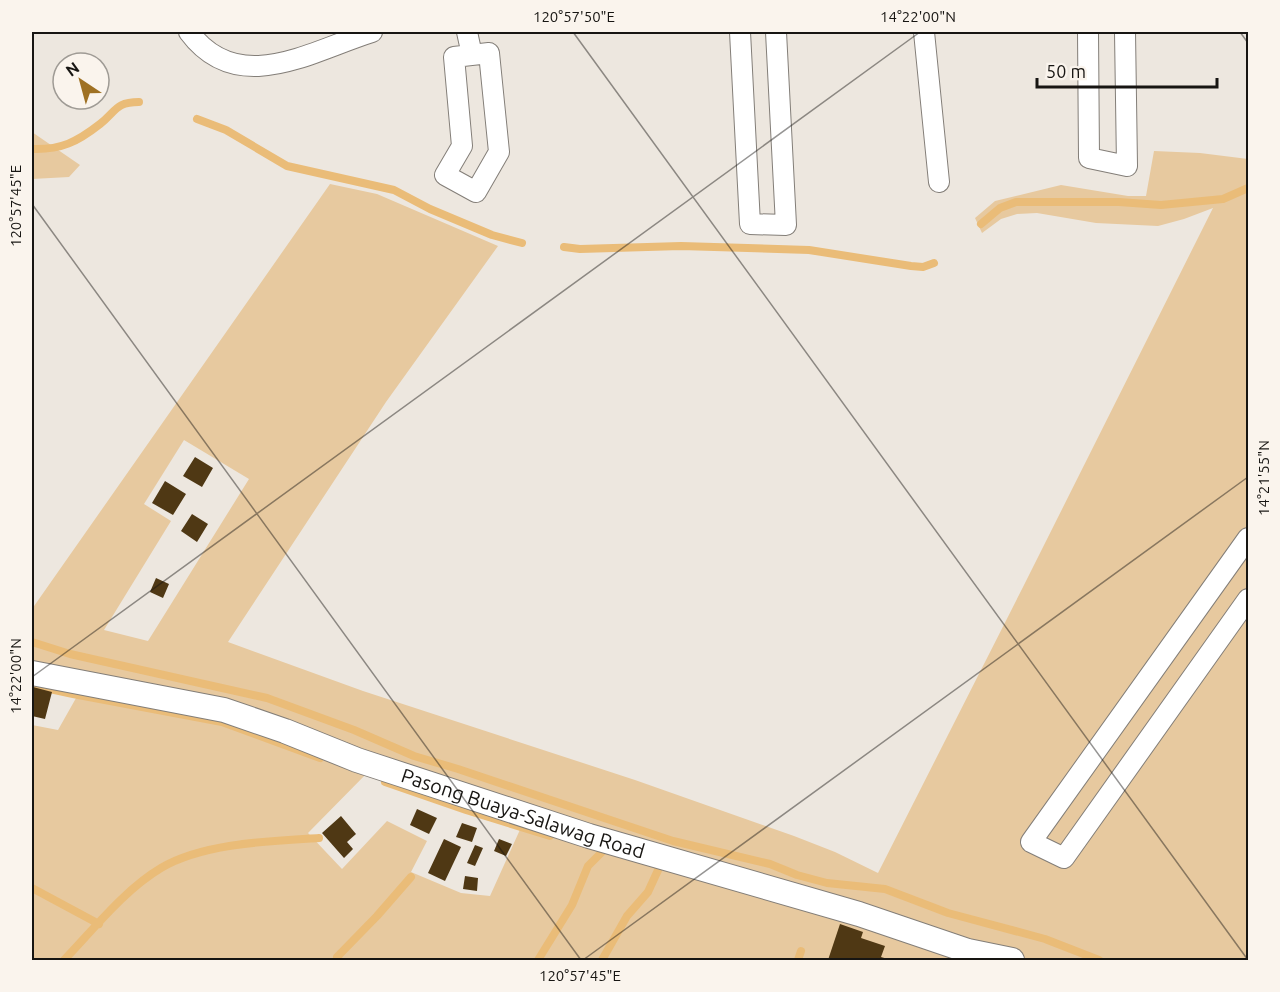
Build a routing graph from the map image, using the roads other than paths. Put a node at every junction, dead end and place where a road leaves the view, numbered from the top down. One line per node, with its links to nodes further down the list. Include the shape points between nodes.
1 (189, 32): 2 (street, via 217,58 257,67 284,62)
2 (372, 32)
3 (467, 32): 9 (street)
4 (740, 32): 5 (street, via 750,224 786,225)
5 (776, 32)
6 (924, 32): 10 (street)
7 (1088, 32): 8 (street, via 1089,158 1126,166)
8 (1125, 32)
9 (472, 55): 9 (street, via 489,53 499,152 476,192 445,175 462,146 454,57)
10 (939, 182)
11 (1248, 538): 12 (street, via 1030,842 1064,858)
12 (1248, 599)
13 (32, 673): 14 (street, Pasong Buaya-Salawag Road, via 224,710 357,760 578,833 859,914 968,951)
14 (1012, 960)

